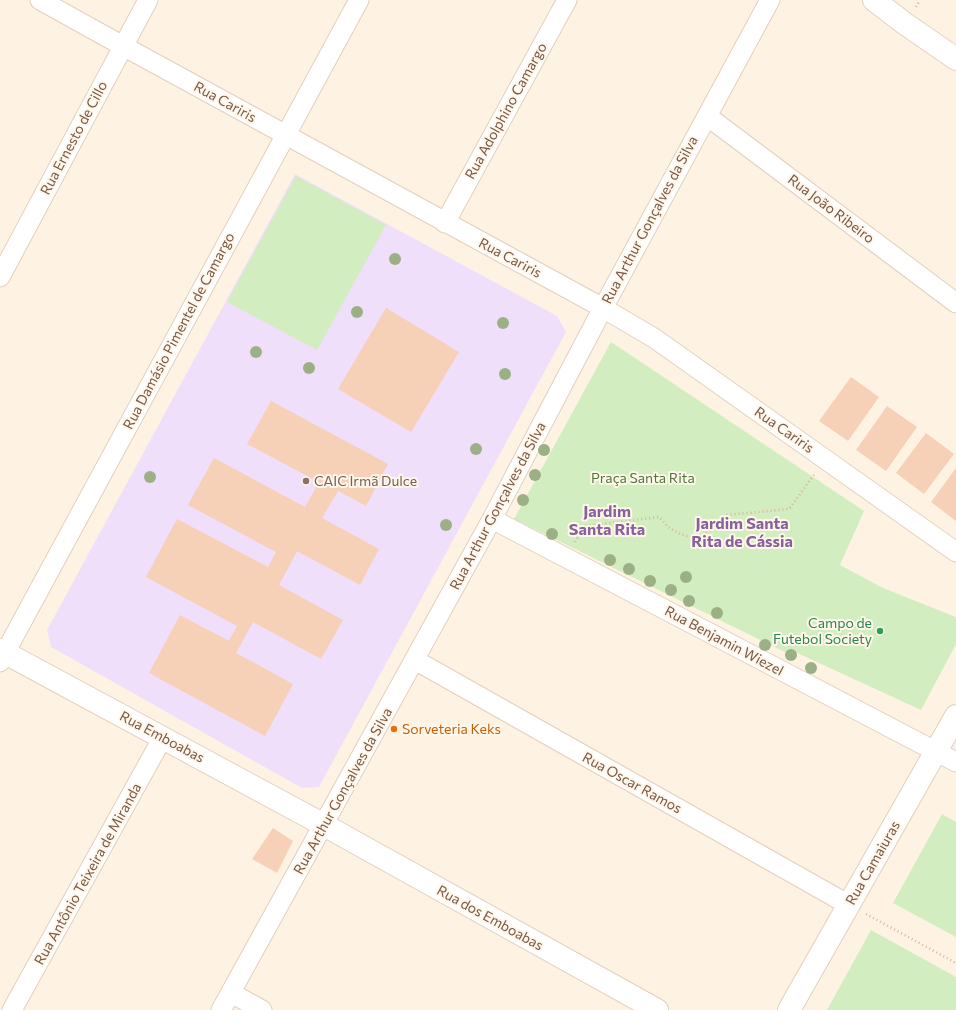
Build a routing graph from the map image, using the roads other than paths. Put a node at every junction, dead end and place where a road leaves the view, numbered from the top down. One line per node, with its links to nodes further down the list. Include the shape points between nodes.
1 (40, 0): 7 (street, Rua Cariris)
2 (148, 0): 7 (street, Rua Ernesto de Cillo)
3 (359, 0): 10 (street, Rua Damásio Pimentel de Camargo)
4 (567, 0): 11 (street, Rua Adolphino Camargo)
5 (770, 0): 9 (street, Rua Arthur Gonçalves da Silva)
6 (874, 0): 8 (street)
7 (123, 46): 10 (street, Rua Cariris); 12 (street, Rua Ernesto de Cillo)
8 (956, 59)
9 (707, 116): 13 (street, Rua João Ribeiro); 14 (street, Rua Arthur Gonçalves da Silva)
10 (285, 135): 11 (street, Rua Cariris); 17 (street, Rua Damásio Pimentel de Camargo)
11 (446, 223): 14 (street, Rua Cariris)
12 (0, 277)
13 (956, 302)
14 (603, 308): 15 (street, Rua Arthur Gonçalves da Silva); 16 (street, Rua Cariris, via 654,338)
15 (492, 519): 18 (street, Rua Arthur Gonçalves da Silva); 21 (street, Rua Benjamin Wiezel)
16 (956, 552)
17 (2, 655): 20 (street, Rua Emboabas)
18 (415, 660): 23 (street, Rua Arthur Gonçalves da Silva); 24 (street, Rua Oscar Ramos)
19 (956, 716): 21 (street, Rua Camaiuras)
20 (163, 737): 23 (street, Rua Emboabas); 26 (street, Rua Antônio Teixeira de Miranda)
21 (936, 752): 22 (street, Rua Benjamin Wiezel); 24 (street, Rua Camaiuras)
22 (956, 762)
23 (324, 825): 25 (street, Rua Arthur Gonçalves da Silva); 29 (street, Rua dos Emboabas)
24 (849, 905): 30 (street, Rua Camaiuras)
25 (231, 993): 27 (street, Rua Arthur Gonçalves da Silva); 28 (street)
26 (12, 1010)
27 (221, 1010)
28 (262, 1010)
29 (657, 1010)
30 (789, 1010)

